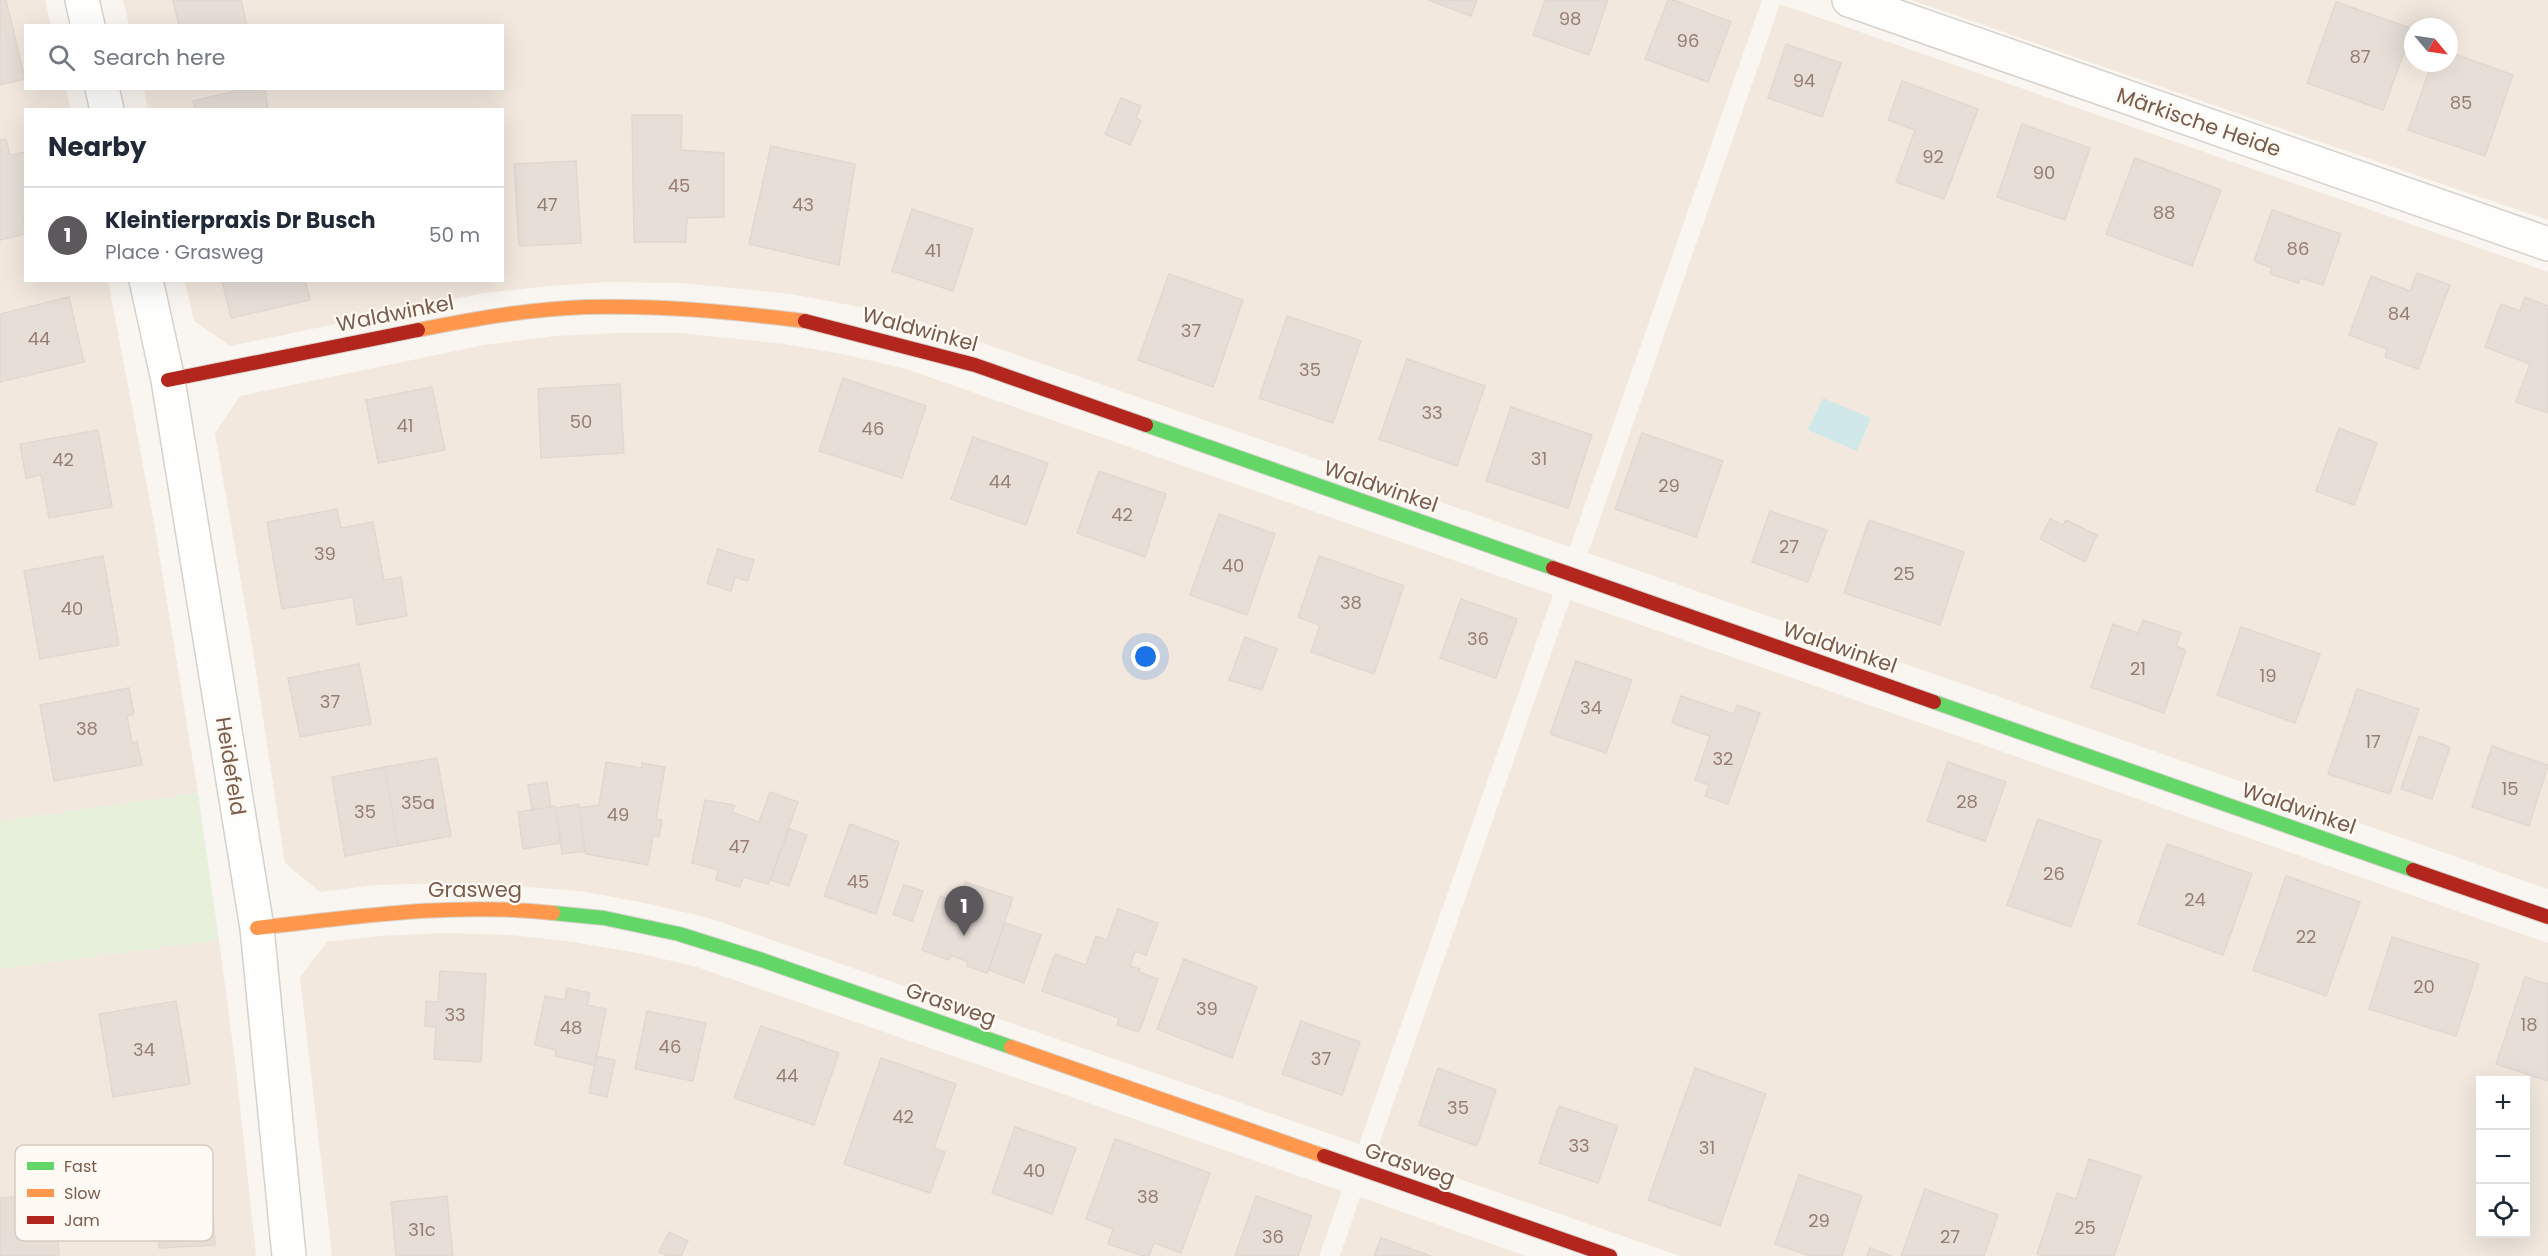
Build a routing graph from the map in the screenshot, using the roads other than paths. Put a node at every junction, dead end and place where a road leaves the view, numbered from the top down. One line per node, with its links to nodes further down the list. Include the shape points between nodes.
1 (82, 0): 3 (street)
2 (1849, 0): 6 (street, Märkische Heide)
3 (88, 24)
4 (102, 90): 5 (street)
5 (107, 108)
6 (2548, 244)
7 (146, 282): 8 (street, Heidefeld)
8 (168, 380): 9 (street, Waldwinkel, via 487,316 584,307 666,307 815,322 975,365); 10 (street, Heidefeld)
9 (2548, 918)
10 (257, 928): 11 (street, Heidefeld); 12 (street, Grasweg, via 426,909 527,909 604,918 679,934)
11 (289, 1256)
12 (1610, 1256)

